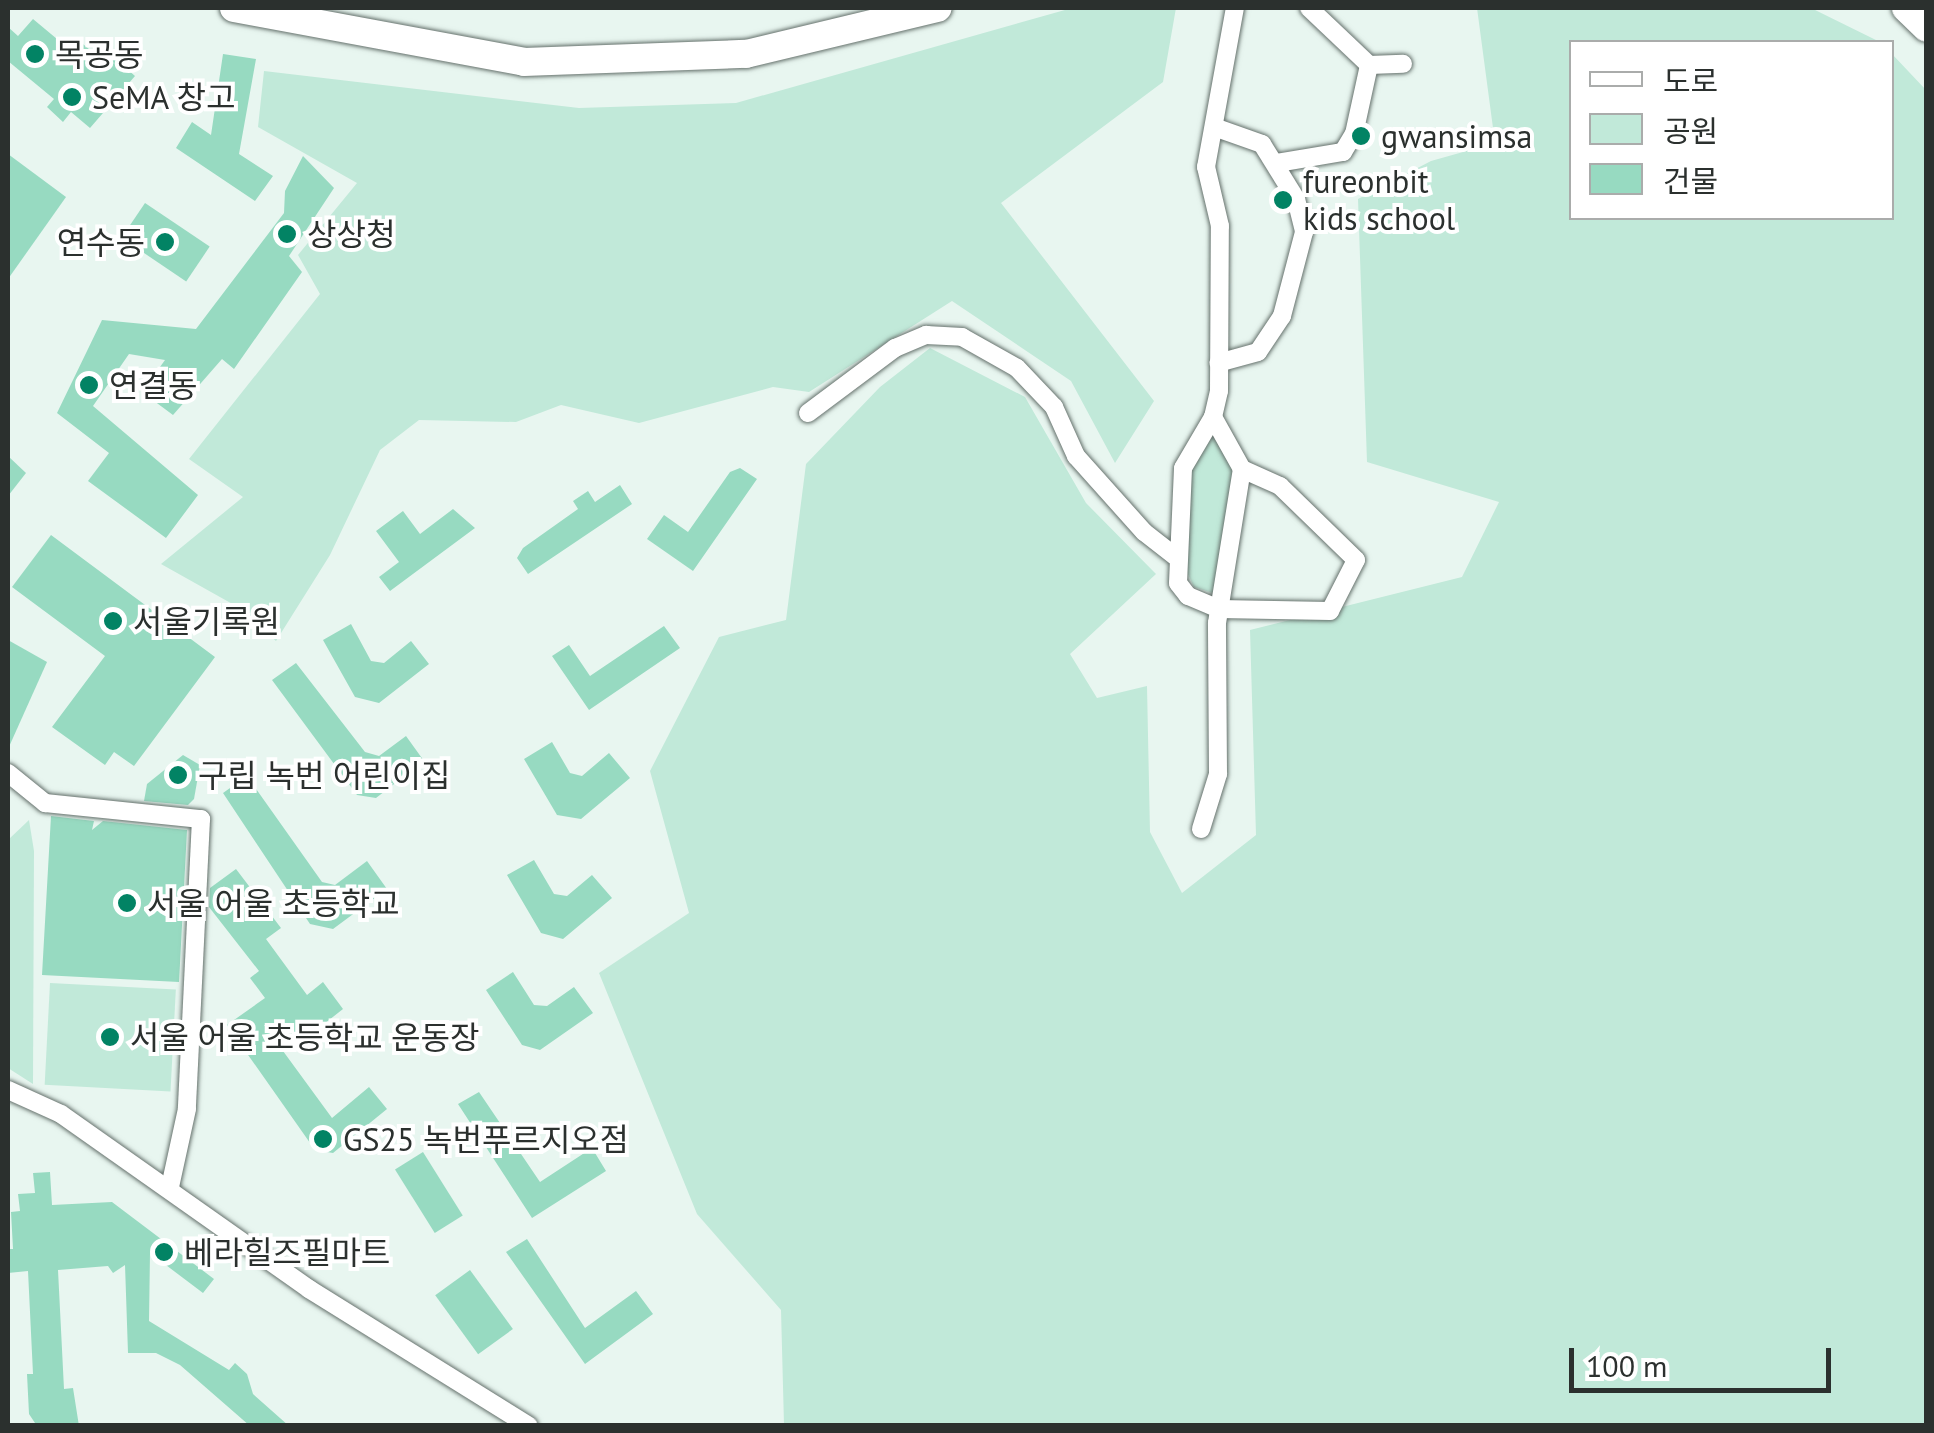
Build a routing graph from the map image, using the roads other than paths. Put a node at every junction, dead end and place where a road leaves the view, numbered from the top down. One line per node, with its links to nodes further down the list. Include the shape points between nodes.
1 (234, 8): 2 (main road, via 335,31 542,62 746,54)
2 (938, 8)
3 (1234, 8): 9 (street)
4 (1309, 8): 8 (street)
5 (1906, 8): 6 (main road)
6 (1926, 27)
7 (1403, 64): 8 (street)
8 (1369, 65): 10 (street, via 1354,134 1342,152)
9 (1214, 126): 10 (street, via 1262,144); 11 (street, via 1206,167 1220,226)
10 (1277, 164): 11 (street, via 1304,232 1294,278 1282,316 1258,352)
11 (1218, 363): 13 (street)
12 (808, 413): 15 (street, via 895,348 926,335 962,337 1017,368 1054,408 1076,456 1144,532)
13 (1213, 417): 14 (street); 15 (street, via 1183,468)
14 (1242, 469): 16 (street); 16 (street, via 1280,486 1356,560 1330,611)
15 (1175, 556): 16 (street, via 1178,583 1188,596)
16 (1219, 609): 18 (street, via 1214,707 1221,741)
17 (8, 773): 20 (street, via 44,804 201,819 187,1109)
18 (1200, 830)
19 (8, 1090): 20 (street, via 42,1102)
20 (170, 1186): 21 (street, via 309,1289)
21 (529, 1426)

